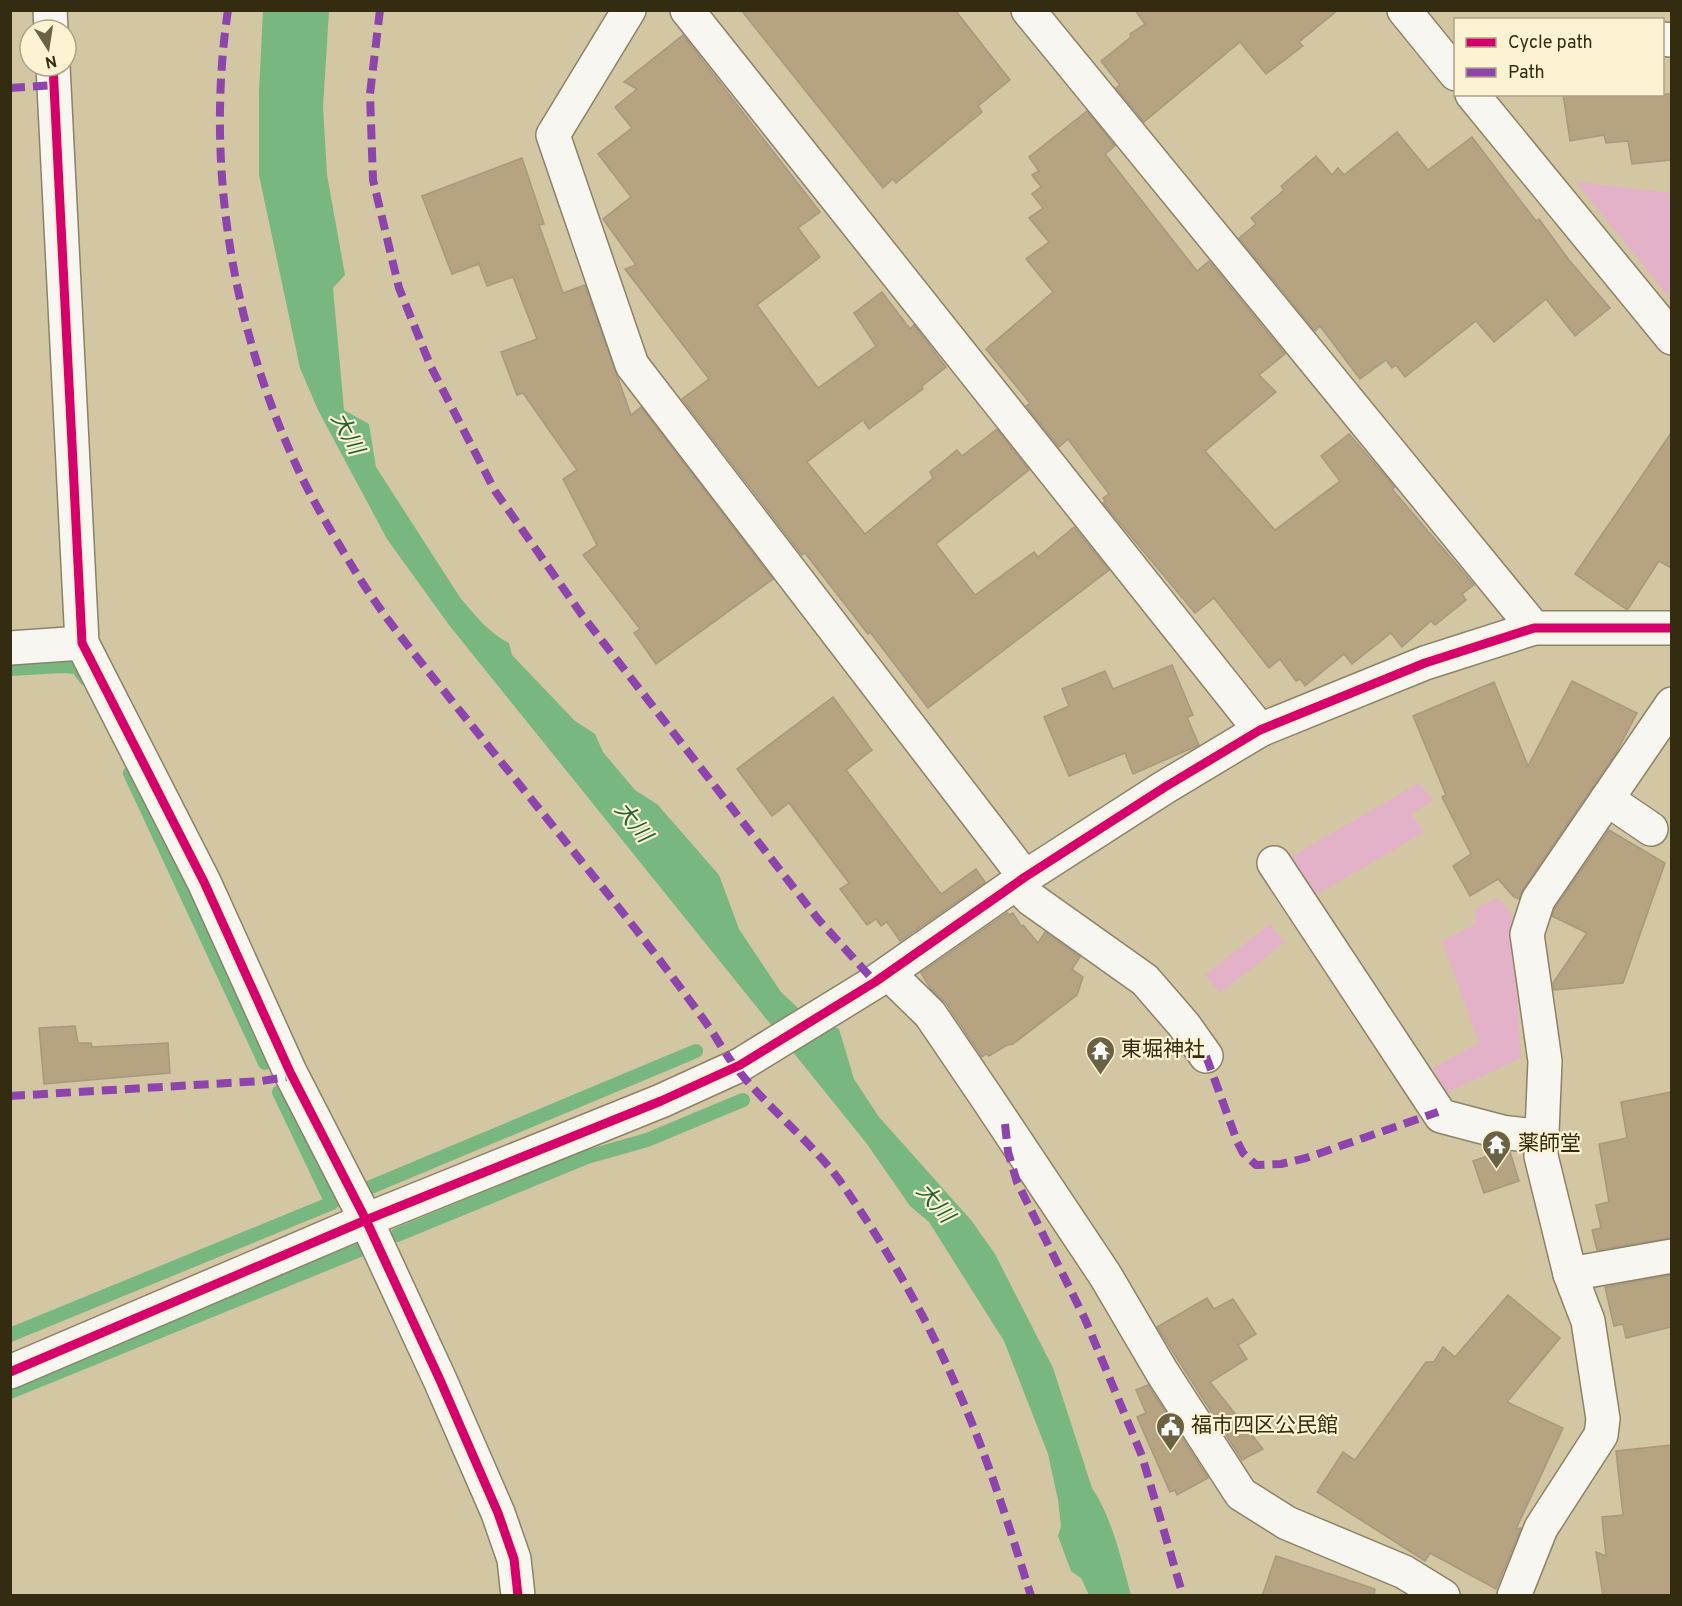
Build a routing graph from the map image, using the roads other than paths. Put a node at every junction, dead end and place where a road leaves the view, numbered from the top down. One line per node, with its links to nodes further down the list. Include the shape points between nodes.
1 (628, 10): 18 (street, via 553,135 632,365)
2 (687, 10): 14 (street)
3 (1028, 10): 9 (street)
4 (1404, 10): 5 (street)
5 (1454, 73)
6 (54, 78): 11 (street)
7 (1474, 96): 8 (street)
8 (1671, 338)
9 (1534, 628): 10 (street); 14 (street, via 1425,663)
10 (1671, 628)
11 (82, 643): 12 (street); 22 (street, via 204,882 290,1072)
12 (10, 648)
13 (1666, 724): 15 (street)
14 (1260, 730): 18 (street, via 1165,786)
15 (1607, 799): 16 (street); 21 (street, via 1538,900 1527,934 1545,1061)
16 (1651, 829)
17 (1274, 863): 21 (street, via 1441,1116 1502,1132)
18 (1021, 881): 19 (street); 20 (street, via 1031,899 1145,980)
19 (878, 980): 22 (street, via 740,1065 661,1101); 27 (street, via 930,1014 1105,1275 1241,1494 1287,1523 1404,1572)
20 (1206, 1056)
21 (1542, 1137): 24 (street, via 1541,1156)
22 (366, 1220): 25 (street); 26 (street, via 498,1513 514,1558)
23 (1671, 1256): 24 (street)
24 (1570, 1274): 28 (street, via 1588,1321 1603,1419 1601,1436 1541,1528)
25 (10, 1372)
26 (518, 1596)
27 (1443, 1596)
28 (1514, 1596)

